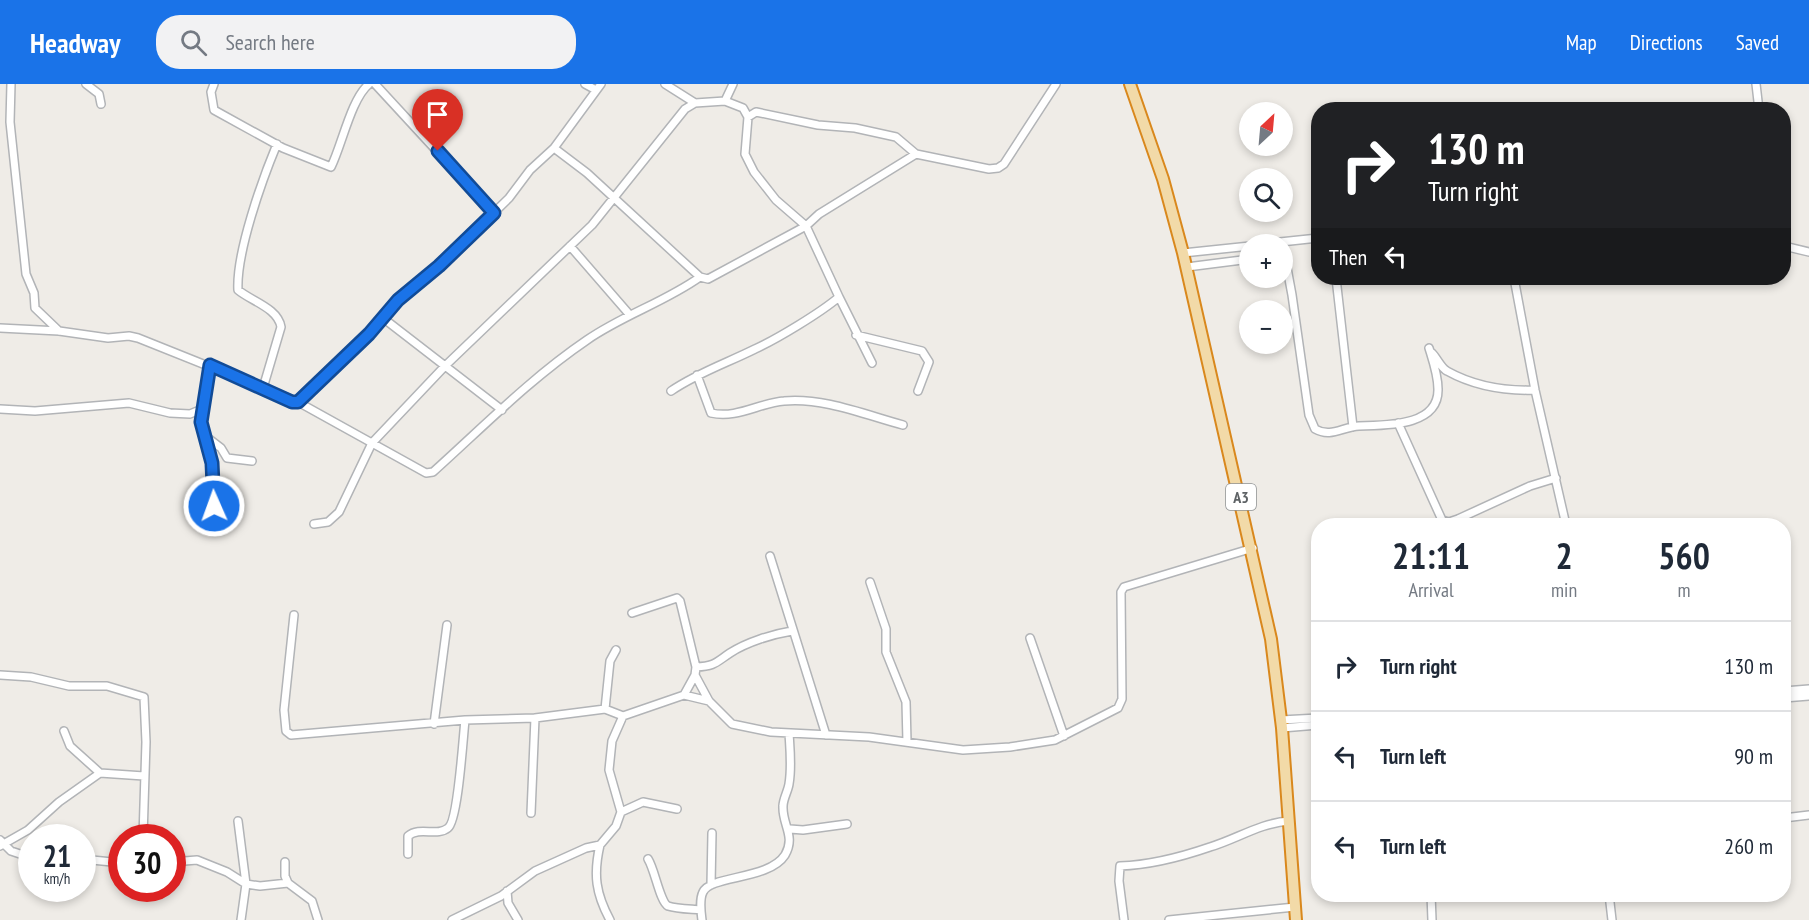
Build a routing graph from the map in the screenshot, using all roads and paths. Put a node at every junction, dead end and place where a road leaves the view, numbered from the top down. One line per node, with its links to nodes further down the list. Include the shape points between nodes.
1 (11, 84): 41 (street, via 10,122 26,274 35,308)
2 (86, 84): 16 (street, via 99,94)
3 (214, 84): 18 (street, via 214,110)
4 (369, 84): 18 (street, via 331,167)
5 (375, 84): 22 (street)
6 (585, 84): 12 (street)
7 (665, 84): 15 (street)
8 (733, 84): 13 (street)
9 (1056, 84): 20 (street, via 998,168)
10 (1130, 84): 30 (highway, A3, via 1163,179)
11 (1756, 84): 14 (street)
12 (599, 87): 19 (street)
13 (725, 101): 15 (street); 17 (street, via 743,108)
14 (1758, 102)
15 (695, 103): 21 (street, via 672,122)
16 (101, 104)
17 (748, 117): 20 (street, via 756,112 880,133 897,137); 23 (street, via 747,159 776,200)
18 (277, 144): 47 (street, via 237,276 238,290 280,321)
19 (554, 148): 21 (street); 22 (street)
20 (916, 154): 23 (street)
21 (613, 199): 26 (street); 33 (street)
22 (494, 213): 39 (street)
23 (806, 226): 33 (street, via 708,279); 37 (street)
24 (1311, 239): 25 (street)
25 (1293, 241)
26 (570, 246): 38 (street); 45 (street)
27 (1239, 247): 30 (street)
28 (1791, 248): 29 (street)
29 (1809, 252)
30 (1183, 253): 32 (highway, A3)
31 (1239, 260): 32 (street)
32 (1187, 267): 69 (highway, A3)
33 (700, 277): 38 (street, via 682,290)
34 (1337, 285): 57 (street)
35 (1515, 285): 48 (street)
36 (1291, 288): 57 (street, via 1311,421 1315,429 1326,434)
37 (838, 297): 42 (street); 46 (street, via 758,348)
38 (629, 314): 54 (street, via 539,375)
39 (383, 318): 45 (street); 51 (street)
40 (0, 328): 41 (street)
41 (59, 331): 44 (street, via 108,338 129,336)
42 (856, 335): 43 (street); 50 (street, via 922,351 929,362)
43 (872, 363)
44 (210, 365): 47 (street); 53 (street)
45 (446, 366): 54 (street); 59 (street)
46 (697, 375): 49 (street); 56 (street, via 711,413 722,416 782,401 802,401)
47 (263, 388): 51 (street)
48 (1535, 390): 55 (street, via 1504,391 1445,370 1429,348 1438,388 1435,403 1427,414); 63 (street)
49 (671, 391)
50 (918, 391)
51 (298, 402): 59 (street)
52 (0, 409): 53 (street, via 35,411 129,403 170,413 190,414)
53 (202, 409): 58 (street)
54 (502, 410): 59 (street, via 433,472 426,473)
55 (1398, 423): 57 (street); 64 (street)
56 (903, 425)
57 (1353, 427)
58 (204, 435): 60 (street); 62 (street)
59 (372, 443): 67 (street, via 339,512 328,522)
60 (227, 458): 61 (street); 62 (street)
61 (252, 461)
62 (212, 463): 68 (street, via 214,506)
63 (1556, 478): 65 (street, via 1514,492); 66 (street)
64 (1441, 518)
65 (1460, 518)
66 (1565, 518)
67 (314, 525)
68 (221, 527)
69 (1252, 548): 93 (highway, A3, via 1271,639); 98 (street, via 1124,587 1120,704)
70 (770, 556): 75 (street)
71 (870, 582): 99 (street, via 886,629 886,651 906,702)
72 (632, 613): 78 (street, via 677,598)
73 (294, 615): 92 (street, via 284,710 286,731 299,736)
74 (447, 625): 92 (street)
75 (792, 631): 78 (street, via 748,645 711,666); 97 (street)
76 (1030, 638): 98 (street)
77 (616, 650): 87 (street, via 610,661)
78 (696, 667): 80 (street)
79 (0, 675): 101 (street, via 69,686 107,686 144,697)
80 (695, 675): 83 (street); 86 (street)
81 (1809, 689): 82 (street)
82 (1791, 690)
83 (684, 696): 86 (street); 88 (street)
84 (1809, 696): 85 (street)
85 (1791, 697)
86 (709, 701): 96 (street, via 732,724)
87 (605, 709): 88 (street); 89 (street)
88 (623, 716): 103 (street, via 612,741 609,770)
89 (535, 718): 91 (street); 104 (street)
90 (1311, 719): 93 (street)
91 (465, 720): 92 (street); 116 (street, via 453,820 444,831 414,832 408,836)
92 (434, 724)
93 (1282, 724): 94 (street); 108 (highway, A3)
94 (1311, 725)
95 (64, 731): 100 (street, via 70,746)
96 (789, 733): 97 (street); 111 (street, via 789,785 783,806)
97 (826, 735): 99 (street)
98 (1064, 736): 99 (street, via 1010,747 963,750)
99 (907, 742)
100 (99, 772): 101 (street); 113 (street, via 28,830)
101 (144, 776): 109 (street)
102 (678, 809): 103 (street, via 643,802)
103 (621, 812): 114 (street, via 616,826)
104 (531, 813)
105 (1809, 815): 106 (street)
106 (1791, 817)
107 (238, 821): 121 (street)
108 (1289, 821): 126 (highway, A3); 134 (street, via 1261,826 1211,847 1159,862 1120,866)
109 (142, 824)
110 (848, 824): 111 (street)
111 (790, 829): 122 (street, via 790,845 778,863)
112 (712, 833): 122 (street)
113 (1, 843): 115 (street)
114 (600, 845): 123 (street, via 535,871); 132 (street, via 594,882)
115 (18, 853)
116 (408, 854)
117 (648, 859): 127 (street, via 662,900 668,906)
118 (186, 861): 121 (street, via 197,860)
119 (285, 862): 120 (street)
120 (288, 883): 121 (street); 129 (street, via 312,901)
121 (246, 884): 128 (street)
122 (711, 885): 127 (street, via 702,893)
123 (507, 891): 130 (street); 131 (street, via 508,903)
124 (1431, 902): 137 (street)
125 (1610, 902): 138 (street)
126 (1295, 907): 135 (street); 136 (highway, A3)
127 (701, 910): 133 (street)
128 (241, 920)
129 (318, 920)
130 (452, 920)
131 (518, 920)
132 (610, 920)
133 (702, 920)
134 (1124, 920)
135 (1169, 920)
136 (1296, 920)
137 (1432, 920)
138 (1612, 920)

